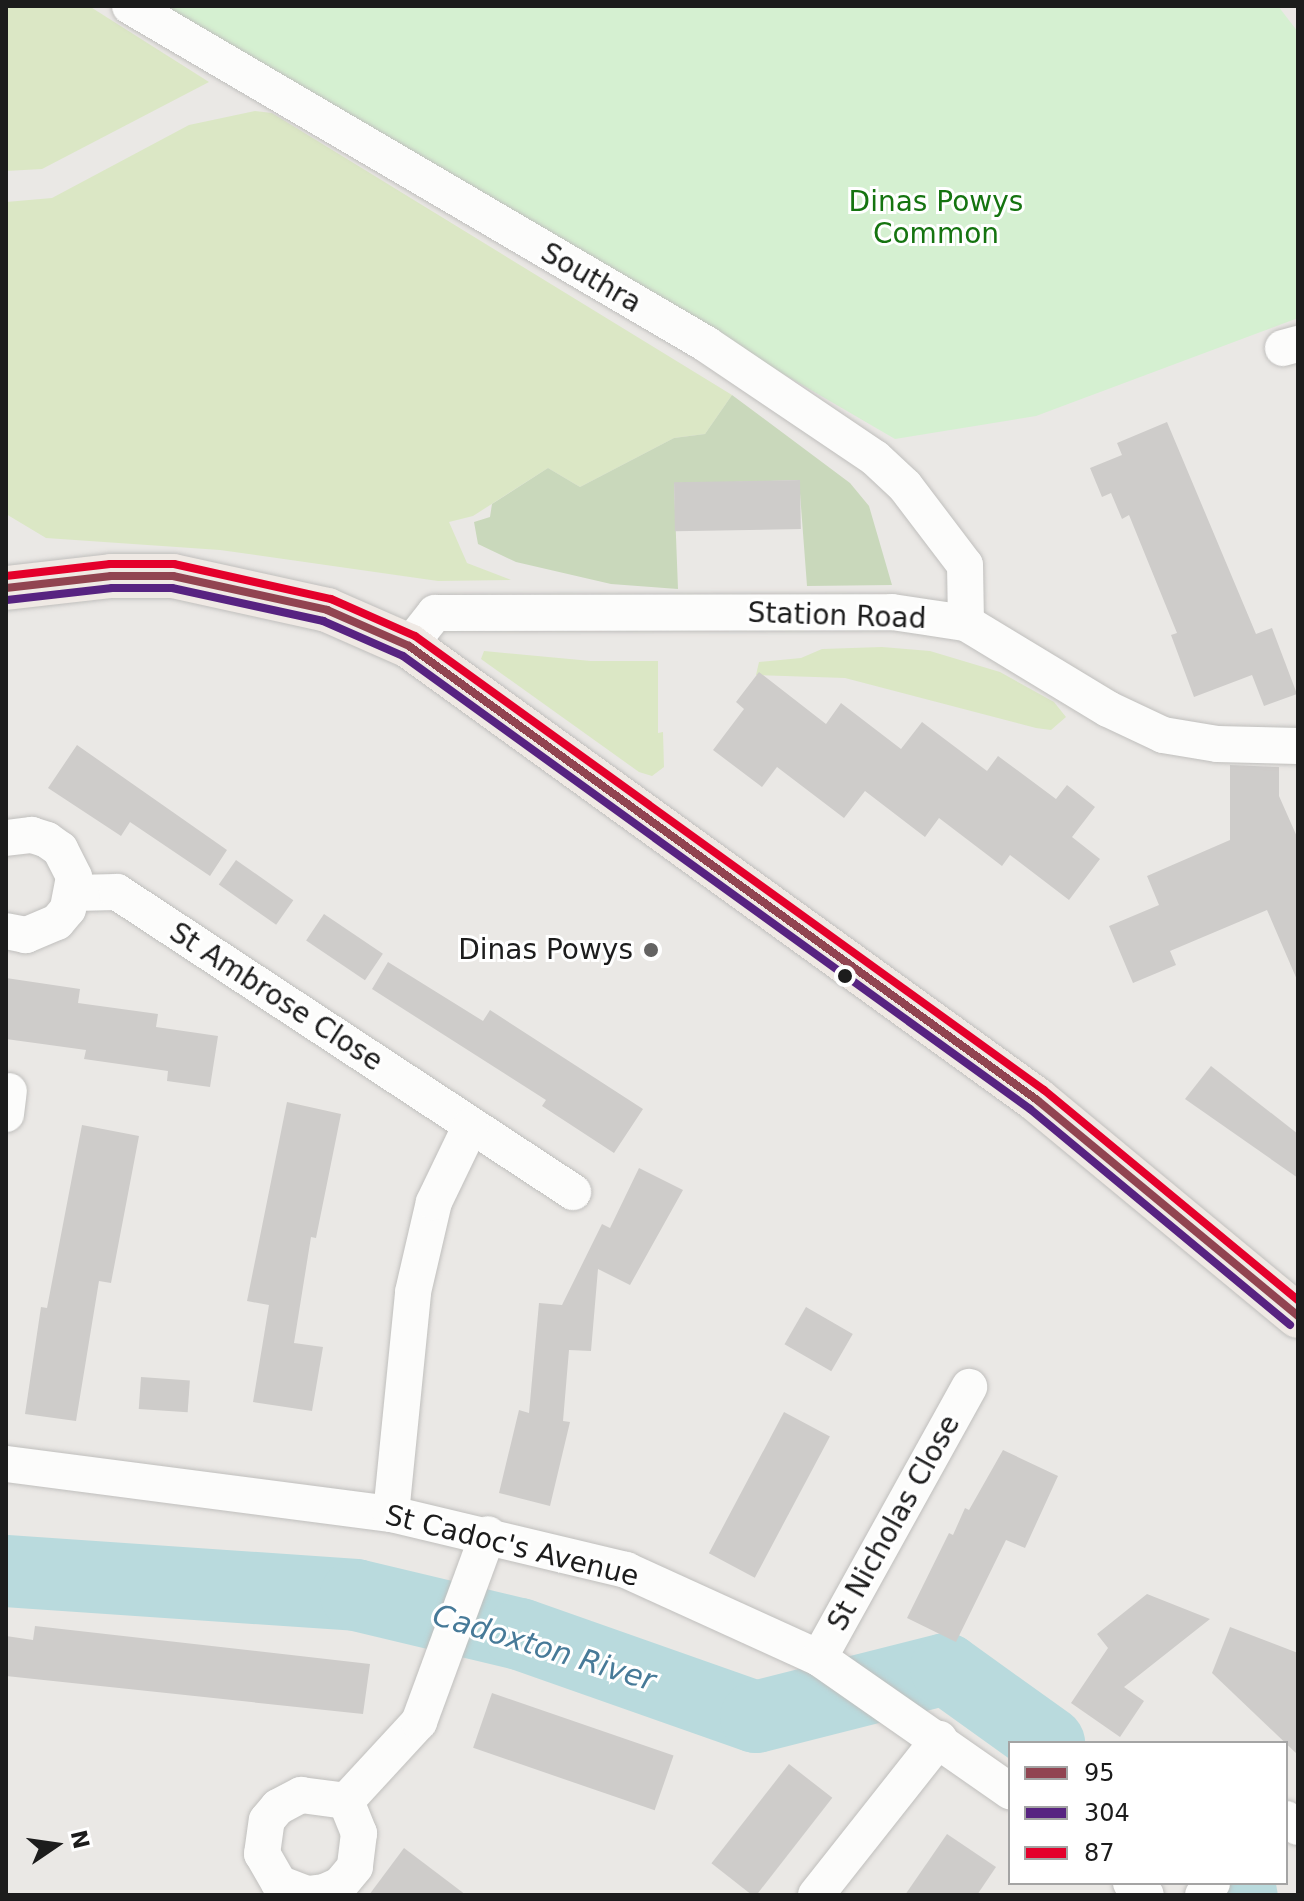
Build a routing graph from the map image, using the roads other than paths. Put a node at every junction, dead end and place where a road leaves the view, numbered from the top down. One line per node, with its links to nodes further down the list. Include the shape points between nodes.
1 (130, 6): 3 (street, Southra, via 706,344 875,458 914,497 965,565)
2 (6, 588): 4 (main road, via 111,576 173,576 327,610)
3 (966, 623): 4 (street, Station Road, via 892,612 466,611 435,613); 5 (street, Station Road, via 1108,709 1163,735 1217,744)
4 (409, 646): 11 (main road, via 1037,1100)
5 (1298, 746)
6 (6, 838): 7 (street, via 32,835 60,849 74,877)
7 (74, 893): 8 (street, via 68,909 43,931); 9 (street, St Ambrose Close, via 117,892)
8 (6, 931)
9 (471, 1125): 10 (street, St Ambrose Close); 14 (street, via 434,1202 413,1292)
10 (573, 1192)
11 (1298, 1316)
12 (969, 1387): 16 (street, St Nicholas Close)
13 (6, 1464): 14 (street, St Cadoc's Avenue)
14 (391, 1514): 15 (street, St Cadoc's Avenue)
15 (488, 1534): 16 (street, St Cadoc's Avenue, via 626,1570); 19 (street, via 419,1722)
16 (819, 1658): 17 (street, St Cadoc's Avenue)
17 (939, 1739): 18 (street, St Cadoc's Avenue); 20 (street)
18 (1008, 1790)
19 (346, 1801)
20 (816, 1895)

